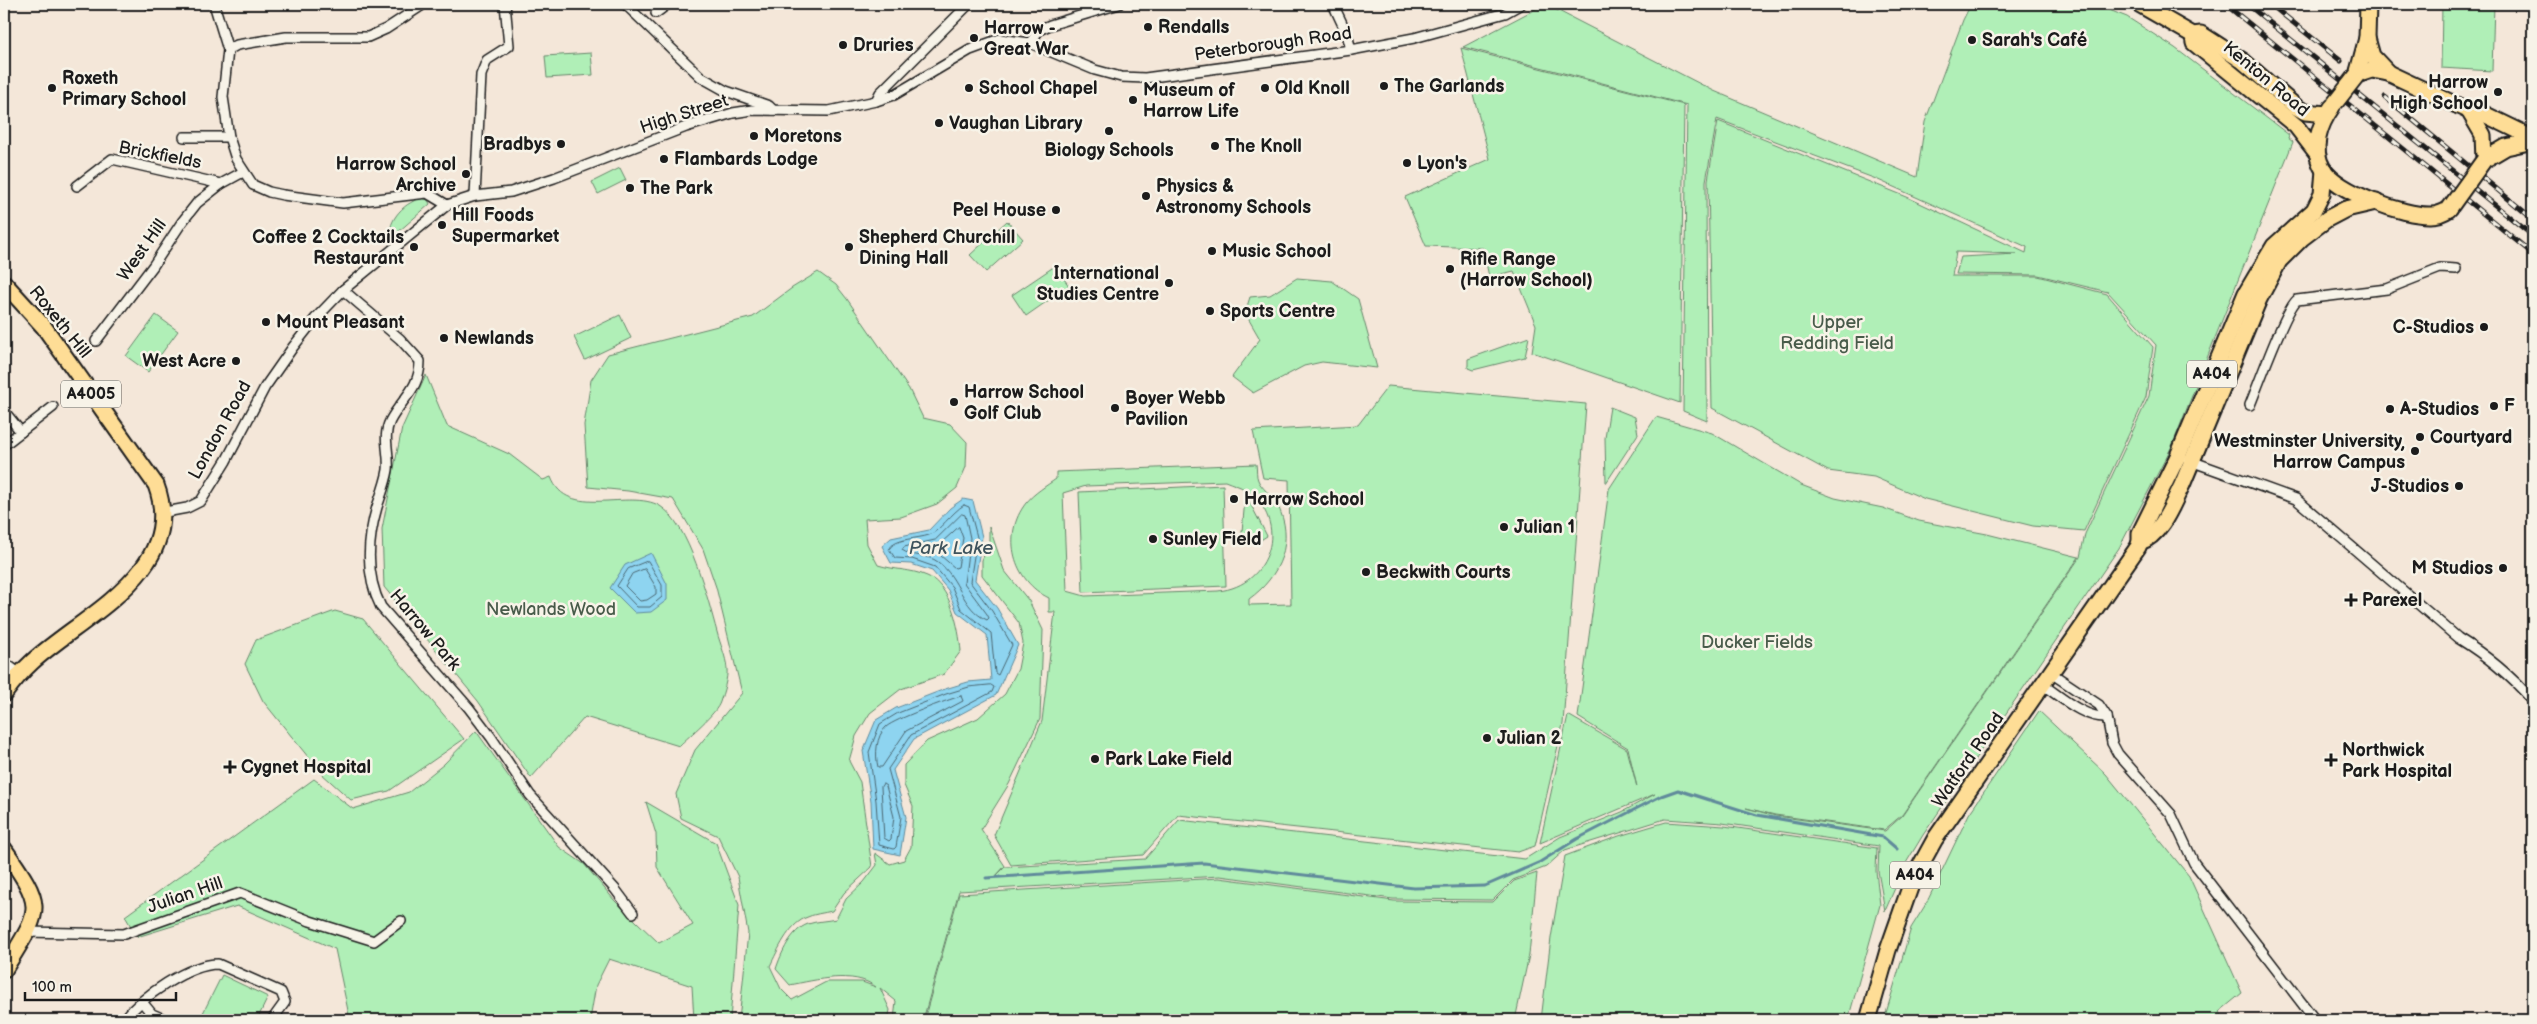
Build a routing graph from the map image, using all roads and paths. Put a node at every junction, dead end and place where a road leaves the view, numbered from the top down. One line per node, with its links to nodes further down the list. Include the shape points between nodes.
1 (214, 4): 16 (street)
2 (505, 4): 33 (street, via 509,46 486,60 481,75)
3 (626, 4): 12 (street)
4 (668, 4): 12 (street)
5 (969, 4): 20 (street, via 880,93)
6 (1119, 4): 15 (street, via 1050,24 1039,30)
7 (1333, 4): 17 (street)
8 (1521, 4): 17 (street, Peterborough Road, via 1437,33)
9 (2139, 4): 13 (main road, Kenton Road)
10 (2368, 4): 14 (main road)
11 (421, 6): 16 (street, via 368,37 286,37 237,45)
12 (650, 18): 22 (street, via 701,77 712,85 769,106)
13 (2193, 35): 21 (main road, Kenton Road, via 2201,34 2236,57 2305,112); 27 (main road, Kenton Road, via 2194,43 2296,126)
14 (2367, 38): 18 (main road, via 2372,56); 19 (main road)
15 (1030, 43): 17 (street, Peterborough Road, via 1095,70 1120,77 1145,78); 20 (street, High Street, via 1005,38 988,42 894,95)
16 (228, 50): 25 (street, via 222,96)
17 (1351, 50)
18 (2388, 73): 19 (main road, via 2372,70); 23 (main road)
19 (2357, 75): 21 (main road, bridge)
20 (876, 101): 22 (street, High Street, via 829,111)
21 (2331, 109): 27 (main road, via 2319,132)
22 (774, 111): 33 (street, High Street, via 752,110 696,123 554,178 511,192)
23 (2468, 111): 26 (main road, via 2484,114 2519,131); 28 (main road, via 2483,135)
24 (184, 137): 25 (street)
25 (229, 137): 30 (street)
26 (2531, 143): 28 (main road, via 2506,147)
27 (2316, 152): 29 (main road)
28 (2484, 160): 34 (main road, bridge, via 2449,209 2432,216)
29 (2324, 170): 34 (main road, via 2342,186); 46 (main road, Watford Road / A404, via 2322,194 2314,210 2270,250 2246,293)
30 (243, 172): 31 (street, Brickfields); 35 (street, via 253,185 283,196 343,203 428,193)
31 (221, 184): 32 (street, Brickfields, via 112,159); 40 (street, West Hill, via 187,215 154,266)
32 (77, 186)
33 (475, 196): 35 (street, High Street)
34 (2376, 202): 47 (main road, Watford Road / A404, via 2346,209 2327,219 2279,261 2260,299)
35 (448, 204): 36 (street, High Street)
36 (388, 252): 39 (street, London Road)
37 (2456, 268): 41 (street, via 2440,268 2393,287 2297,300 2282,327)
38 (5, 289): 48 (main road, Roxeth Hill / A4005, via 44,328 156,485)
39 (343, 290): 48 (street, London Road, via 315,318 276,371 201,501 187,508); 57 (street, Harrow Park, via 400,339 420,361 418,381 389,422 386,437 388,470 374,517 368,565 372,590 380,607 491,737 530,795)
40 (96, 341)
41 (2250, 405)
42 (53, 407): 44 (street)
43 (4, 411): 44 (street)
44 (21, 432): 45 (street)
45 (4, 445)
46 (2178, 456): 47 (street); 49 (main road, Watford Road / A404, via 2140,533)
47 (2193, 462): 49 (main road, Watford Road / A404, via 2170,509 2149,540); 54 (street, via 2296,499 2458,638 2478,650 2521,687)
48 (160, 512): 51 (main road, A4005, via 158,541 136,577)
49 (2140, 542): 52 (main road, Watford Road / A404)
50 (4, 662): 51 (street)
51 (20, 674): 53 (main road, A4005)
52 (2047, 679): 55 (street, via 2099,705); 55 (street, via 2084,711 2098,718); 65 (main road, Watford Road / A404, via 1935,839 1913,879)
53 (4, 694)
54 (2533, 702)
55 (2107, 717): 66 (street, via 2112,743 2118,754 2171,814 2194,863)
56 (4, 849): 59 (main road, via 33,894 36,908)
57 (633, 913)
58 (401, 921): 59 (street, Julian Hill, via 374,942 240,893 124,934)
59 (26, 932): 60 (main road)
60 (4, 970)
61 (142, 1002): 62 (street); 63 (street, via 152,1014); 64 (street, via 165,985 208,964 218,964 281,992 285,1002)
62 (124, 1020)
63 (166, 1020)
64 (272, 1020)
65 (1868, 1020)
66 (2315, 1020)

